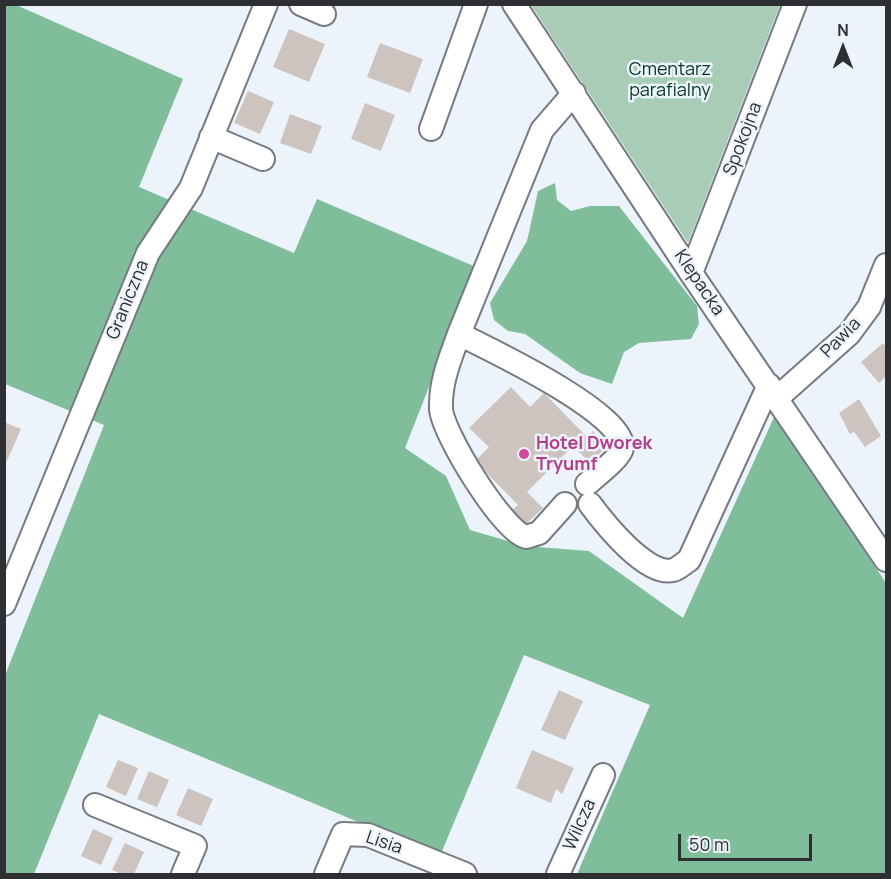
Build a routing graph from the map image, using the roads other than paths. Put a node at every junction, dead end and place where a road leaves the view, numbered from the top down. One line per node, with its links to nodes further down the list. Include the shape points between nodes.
1 (266, 4): 9 (street, Graniczna)
2 (301, 4): 6 (street)
3 (476, 4): 8 (street)
4 (514, 4): 7 (street, Klepacka)
5 (795, 4): 12 (street, Spokojna)
6 (324, 14)
7 (574, 93): 12 (street, Klepacka); 13 (street, via 542,130)
8 (431, 129)
9 (211, 137): 10 (street); 17 (street, Graniczna, via 191,188 148,253)
10 (263, 159)
11 (886, 265): 14 (street, Pawia, via 869,307 849,334)
12 (691, 273): 14 (street, Klepacka)
13 (459, 334): 14 (street, via 589,405 618,436 621,452 589,494 601,519 645,563 659,570 674,570 689,560); 15 (street, via 445,372 441,411 445,427 486,497 526,537 539,533)
14 (773, 392): 16 (street, Klepacka)
15 (566, 504)
16 (886, 560)
17 (4, 604)
18 (603, 775): 23 (street, Wilcza)
19 (95, 805): 20 (street, via 195,846)
20 (183, 874)
21 (326, 874): 22 (street, Lisia, via 343,834 368,835)
22 (465, 874)
23 (558, 874)

